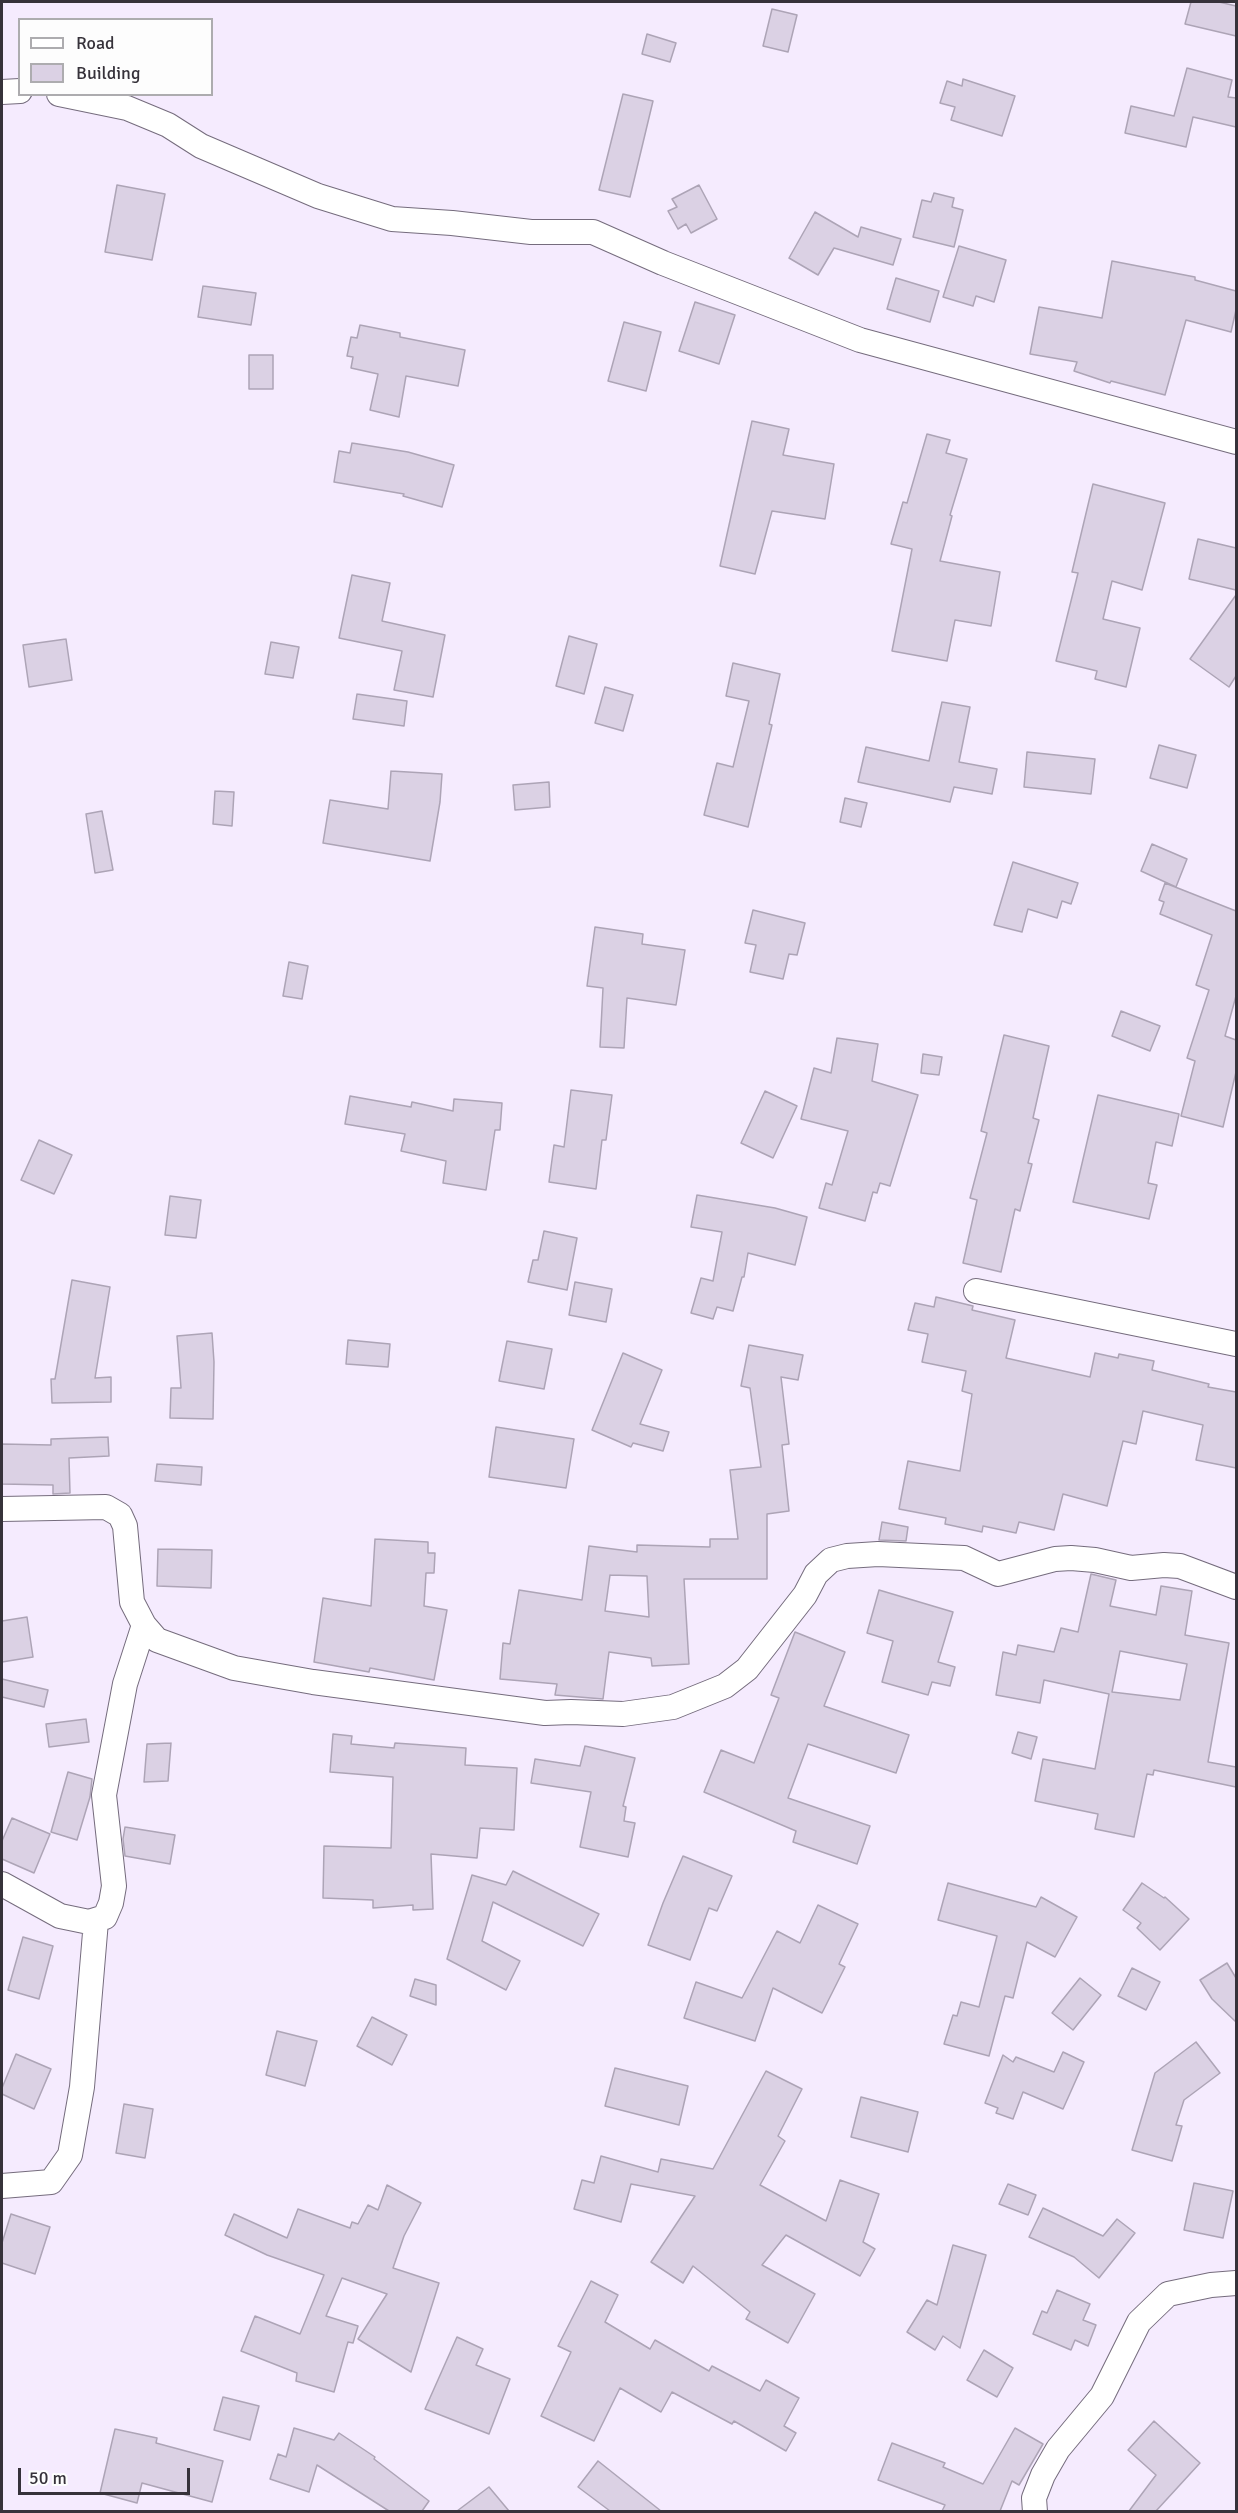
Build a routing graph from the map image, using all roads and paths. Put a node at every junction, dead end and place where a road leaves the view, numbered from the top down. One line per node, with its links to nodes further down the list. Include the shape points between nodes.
1 (18, 91): 2 (street)
2 (2, 92)
3 (69, 96): 4 (street, via 127,108 168,125 201,146 318,196 392,219 531,232 593,232 860,340)
4 (1236, 442)
5 (976, 1291): 6 (street)
6 (1236, 1344)
7 (2, 1509): 9 (street, via 106,1507 120,1515 125,1526 132,1602)
8 (1236, 1587): 9 (street, via 1180,1566 1131,1568 1071,1558 998,1574 964,1558 878,1554 831,1560 816,1574 805,1595 747,1669 725,1686 673,1707 623,1714 545,1713 234,1668 158,1640)
9 (144, 1625): 11 (street, via 125,1684 105,1795 114,1886 105,1917)
10 (2, 1884): 11 (street, via 60,1916)
11 (96, 1921): 12 (street, via 82,2087 70,2155 51,2182)
12 (2, 2186)
13 (1236, 2283): 14 (street, via 1167,2294 1139,2322 1102,2396 1053,2457 1034,2498)
14 (1035, 2511)

